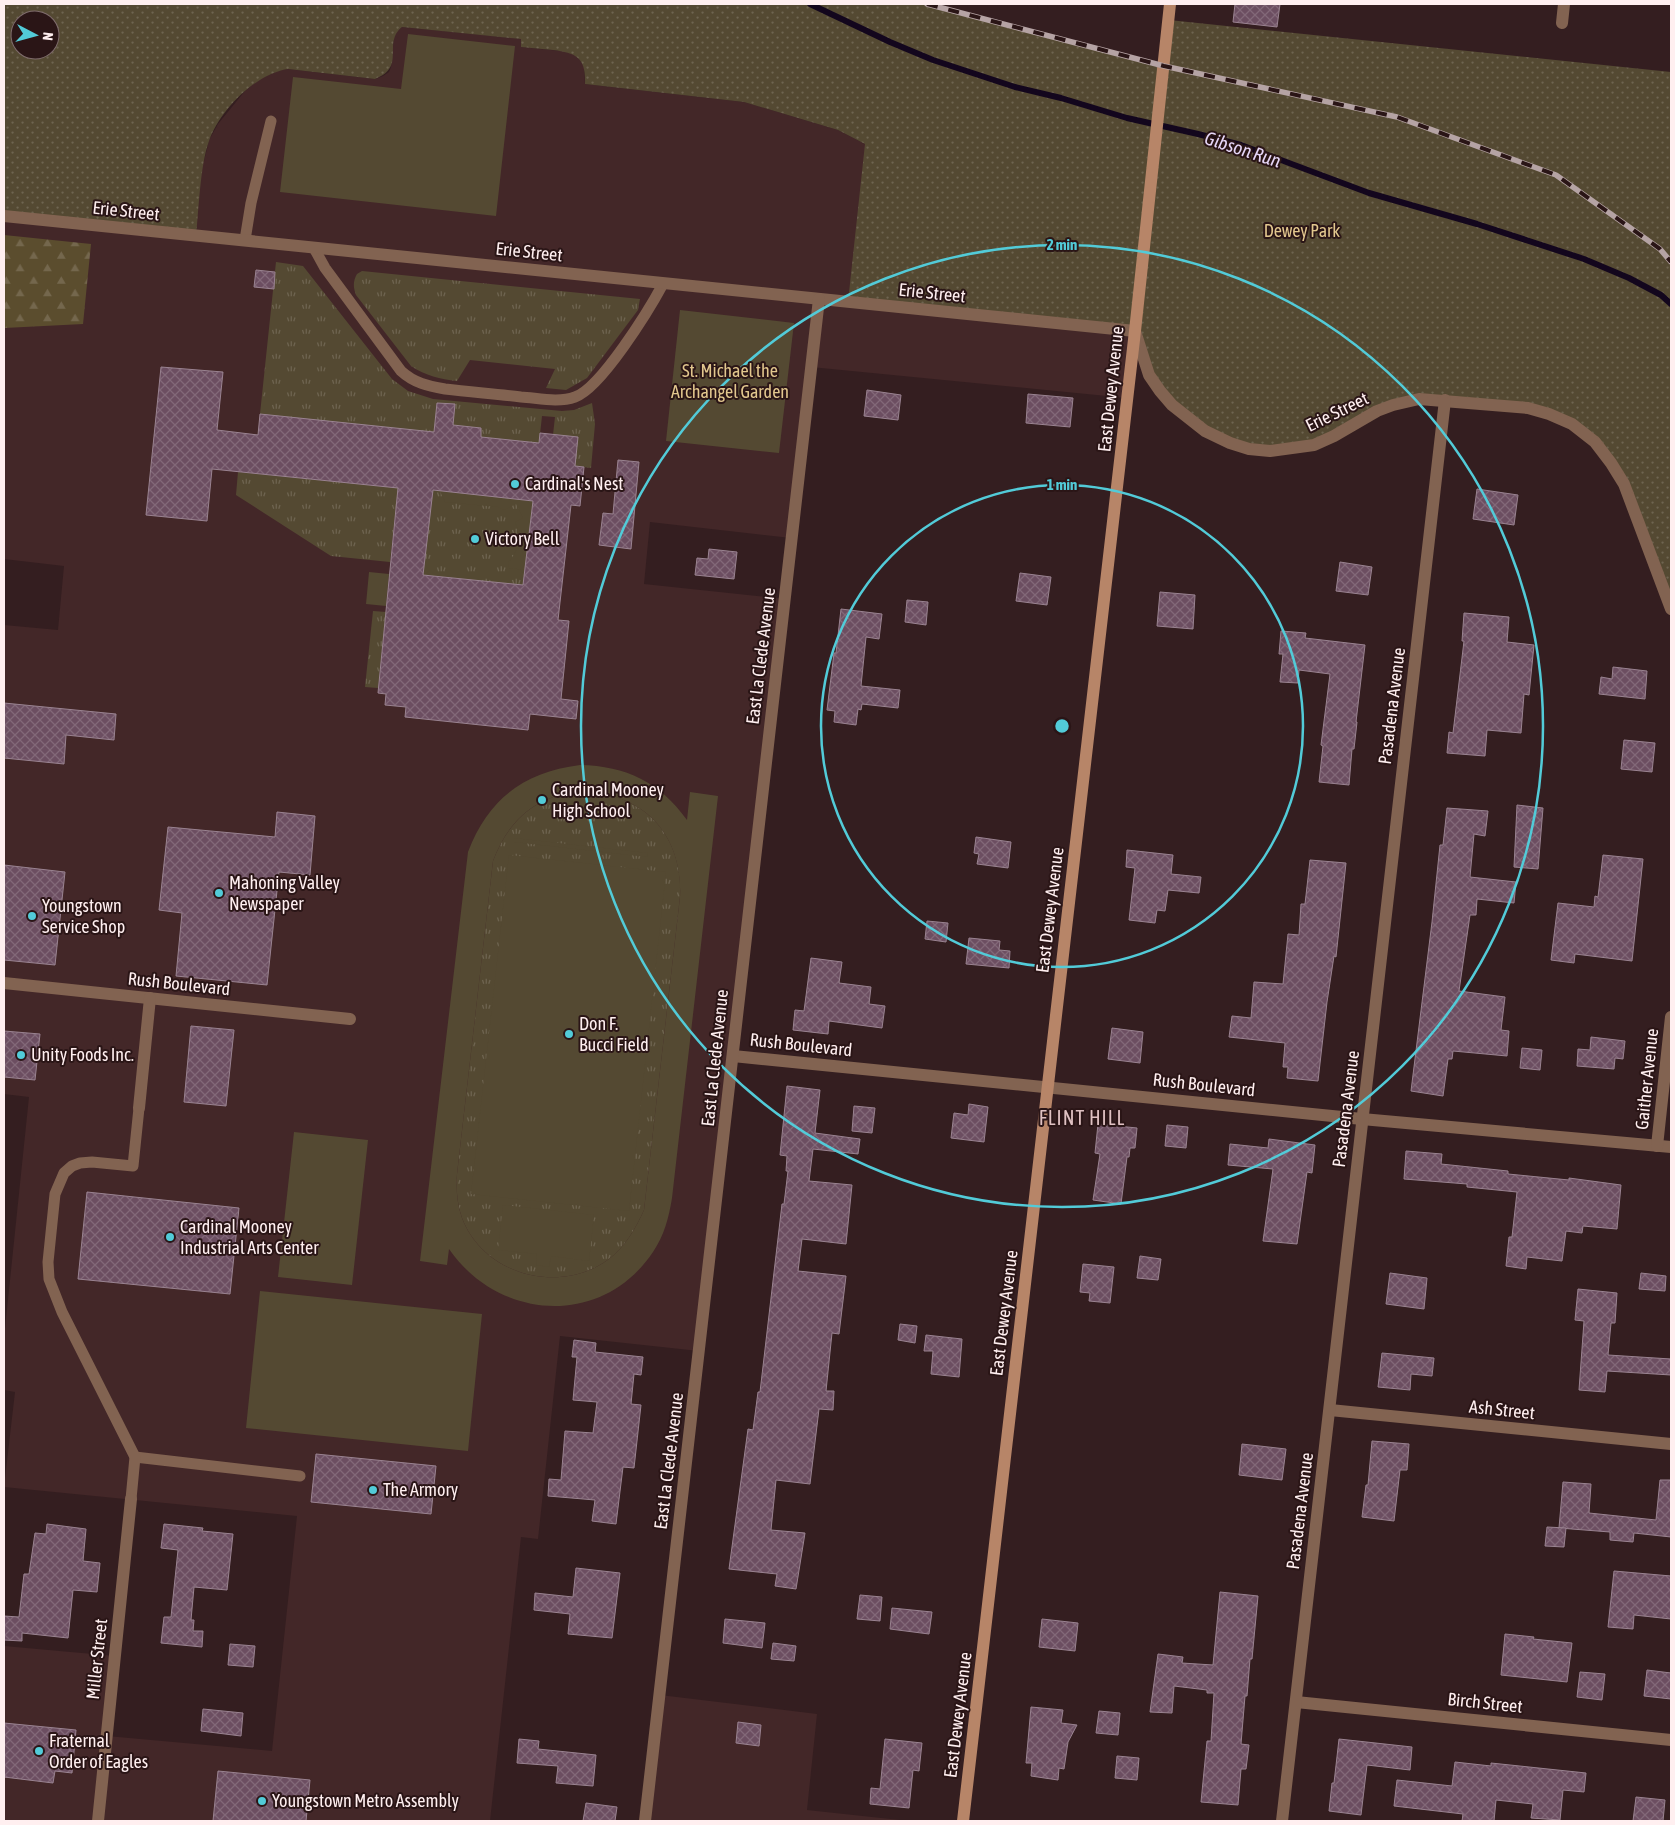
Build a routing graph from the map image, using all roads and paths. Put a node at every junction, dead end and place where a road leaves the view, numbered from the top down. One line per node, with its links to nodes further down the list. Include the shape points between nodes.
1 (1170, 4): 10 (street, East Dewey Avenue)
2 (1564, 4): 3 (street)
3 (1562, 23)
4 (271, 121): 6 (lane, via 251,203)
5 (4, 216): 6 (street, Erie Street)
6 (246, 240): 7 (street, Erie Street)
7 (314, 248): 8 (street, Erie Street); 8 (lane, via 325,268 408,377 427,386 484,393 552,400 586,392 644,318)
8 (663, 284): 9 (street, Erie Street)
9 (819, 299): 10 (street, Erie Street); 17 (street, East La Clede Avenue)
10 (1135, 331): 11 (street, Erie Street, via 1149,375 1172,405 1205,431 1249,449 1270,451 1314,445 1393,405 1419,399); 18 (street, East Dewey Avenue)
11 (1445, 400): 12 (street, Erie Street, via 1528,408 1572,424 1595,442 1624,484); 20 (street, Pasadena Avenue)
12 (1671, 609)
13 (4, 983): 14 (street, Rush Boulevard)
14 (150, 998): 16 (street, Rush Boulevard); 19 (street)
15 (1671, 1017): 21 (street, Gaither Avenue)
16 (350, 1019)
17 (733, 1056): 18 (street, Rush Boulevard); 31 (street, East La Clede Avenue)
18 (1047, 1087): 20 (street, Rush Boulevard); 32 (street, East Dewey Avenue)
19 (139, 1108): 25 (lane, via 133,1166 80,1163 64,1173 55,1194 48,1262 49,1279 62,1312)
20 (1362, 1119): 21 (street, Rush Boulevard); 23 (street, Pasadena Avenue)
21 (1657, 1146): 22 (street, Rush Boulevard)
22 (1671, 1147)
23 (1330, 1410): 24 (street, Ash Street); 28 (street, Pasadena Avenue)
24 (1671, 1444)
25 (135, 1457): 26 (lane); 27 (lane)
26 (300, 1476)
27 (131, 1499): 30 (street, Miller Street)
28 (1296, 1702): 29 (street, Birch Street); 33 (street, Pasadena Avenue)
29 (1671, 1740)
30 (98, 1821)
31 (645, 1821)
32 (964, 1821)
33 (1282, 1821)

